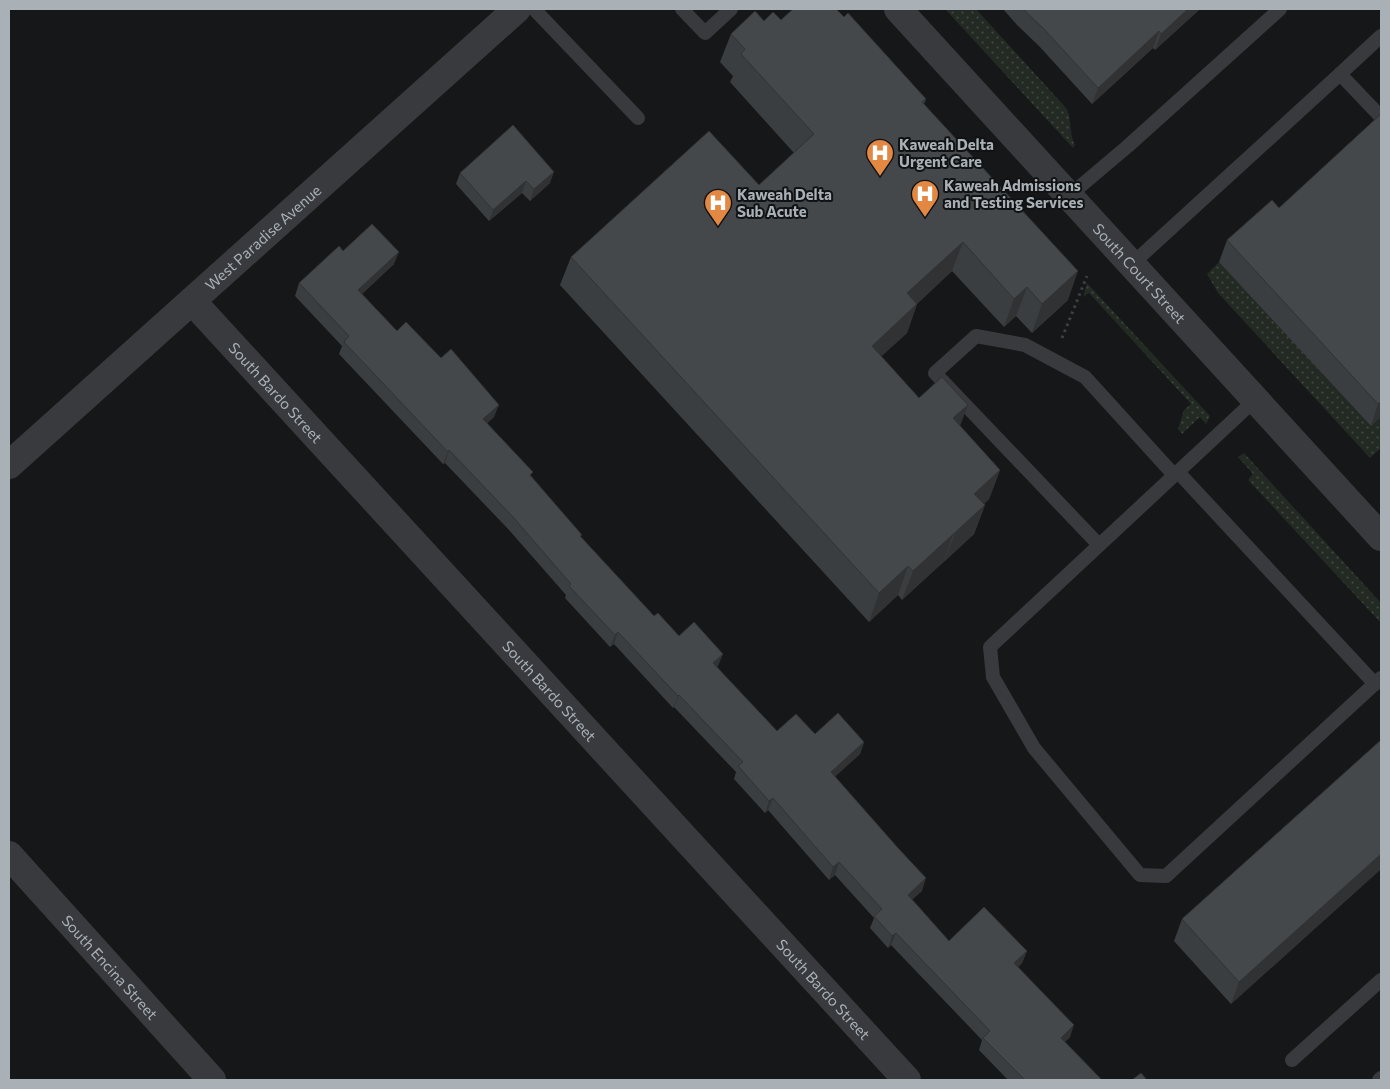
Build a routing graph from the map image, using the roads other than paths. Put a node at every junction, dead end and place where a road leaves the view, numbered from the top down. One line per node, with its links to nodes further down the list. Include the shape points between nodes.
1 (517, 9): 13 (street, West Paradise Avenue)
2 (534, 9): 10 (lane)
3 (682, 9): 4 (lane, via 705,33)
4 (731, 9)
5 (898, 9): 11 (street, South Court Street)
6 (1280, 9): 11 (lane)
7 (1381, 36): 8 (lane)
8 (1340, 74): 9 (lane); 12 (lane)
9 (1381, 117)
10 (638, 118)
11 (1070, 196): 12 (street, South Court Street)
12 (1132, 264): 14 (street, South Court Street)
13 (192, 301): 15 (street, West Paradise Avenue); 24 (street, South Bardo Street)
14 (1256, 399): 16 (lane); 17 (street, South Court Street)
15 (9, 465)
16 (1176, 473): 18 (lane); 18 (lane, via 1085,377 1024,345 976,336 935,373); 19 (lane)
17 (1379, 531)
18 (1099, 545): 19 (lane, via 990,647 993,677 1034,748 1140,874 1166,876)
19 (1378, 681)
20 (9, 855): 23 (street, South Encina Street)
21 (1381, 980): 22 (lane)
22 (1292, 1060)
23 (212, 1080)
24 (907, 1080)

